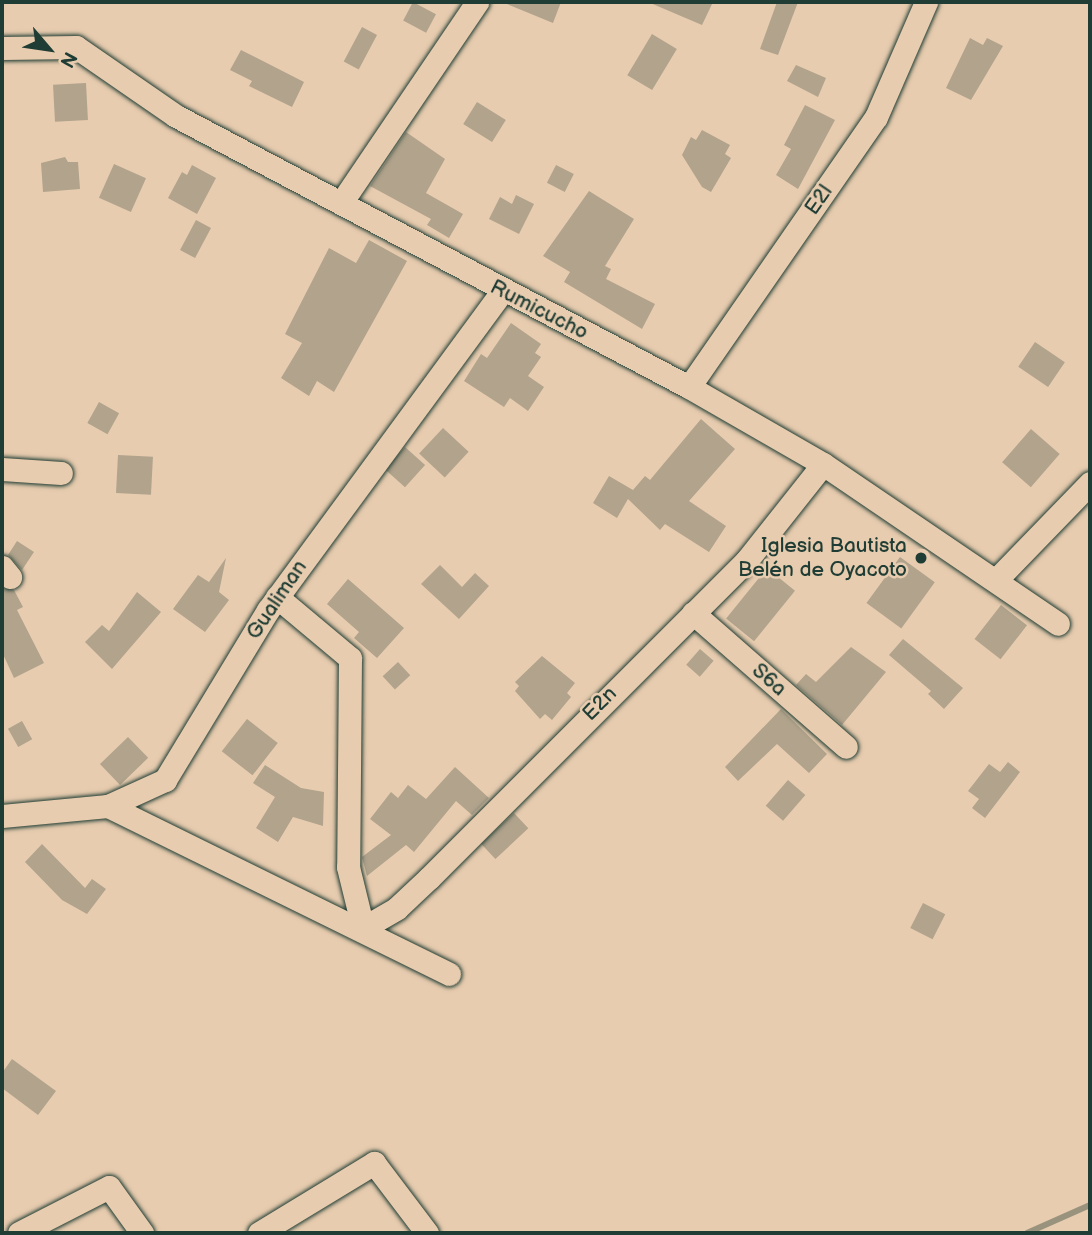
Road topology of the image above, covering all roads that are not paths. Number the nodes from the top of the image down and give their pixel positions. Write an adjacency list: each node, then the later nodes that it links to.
1 (477, 2): 4 (street)
2 (926, 2): 6 (street, E2l)
3 (2, 48): 4 (street, Rumicucho)
4 (341, 203): 5 (street, Rumicucho)
5 (502, 290): 6 (street, Rumicucho); 12 (street, Gualiman)
6 (689, 387): 7 (street, Rumicucho)
7 (823, 464): 11 (street, Rumicucho); 13 (street, E2n)
8 (2, 469): 9 (street)
9 (61, 473)
10 (1090, 483): 11 (street)
11 (996, 580): 14 (street, Rumicucho)
12 (277, 597): 16 (street, Gualiman); 18 (street)
13 (693, 613): 15 (street, S6a); 18 (street, E2n)
14 (1058, 624)
15 (846, 747)
16 (108, 806): 17 (street, Gualiman); 18 (street)
17 (2, 816)
18 (363, 928): 19 (street)
19 (449, 974)
20 (19, 1233): 21 (street)
21 (142, 1233)
22 (259, 1233): 23 (street)
23 (427, 1233)

